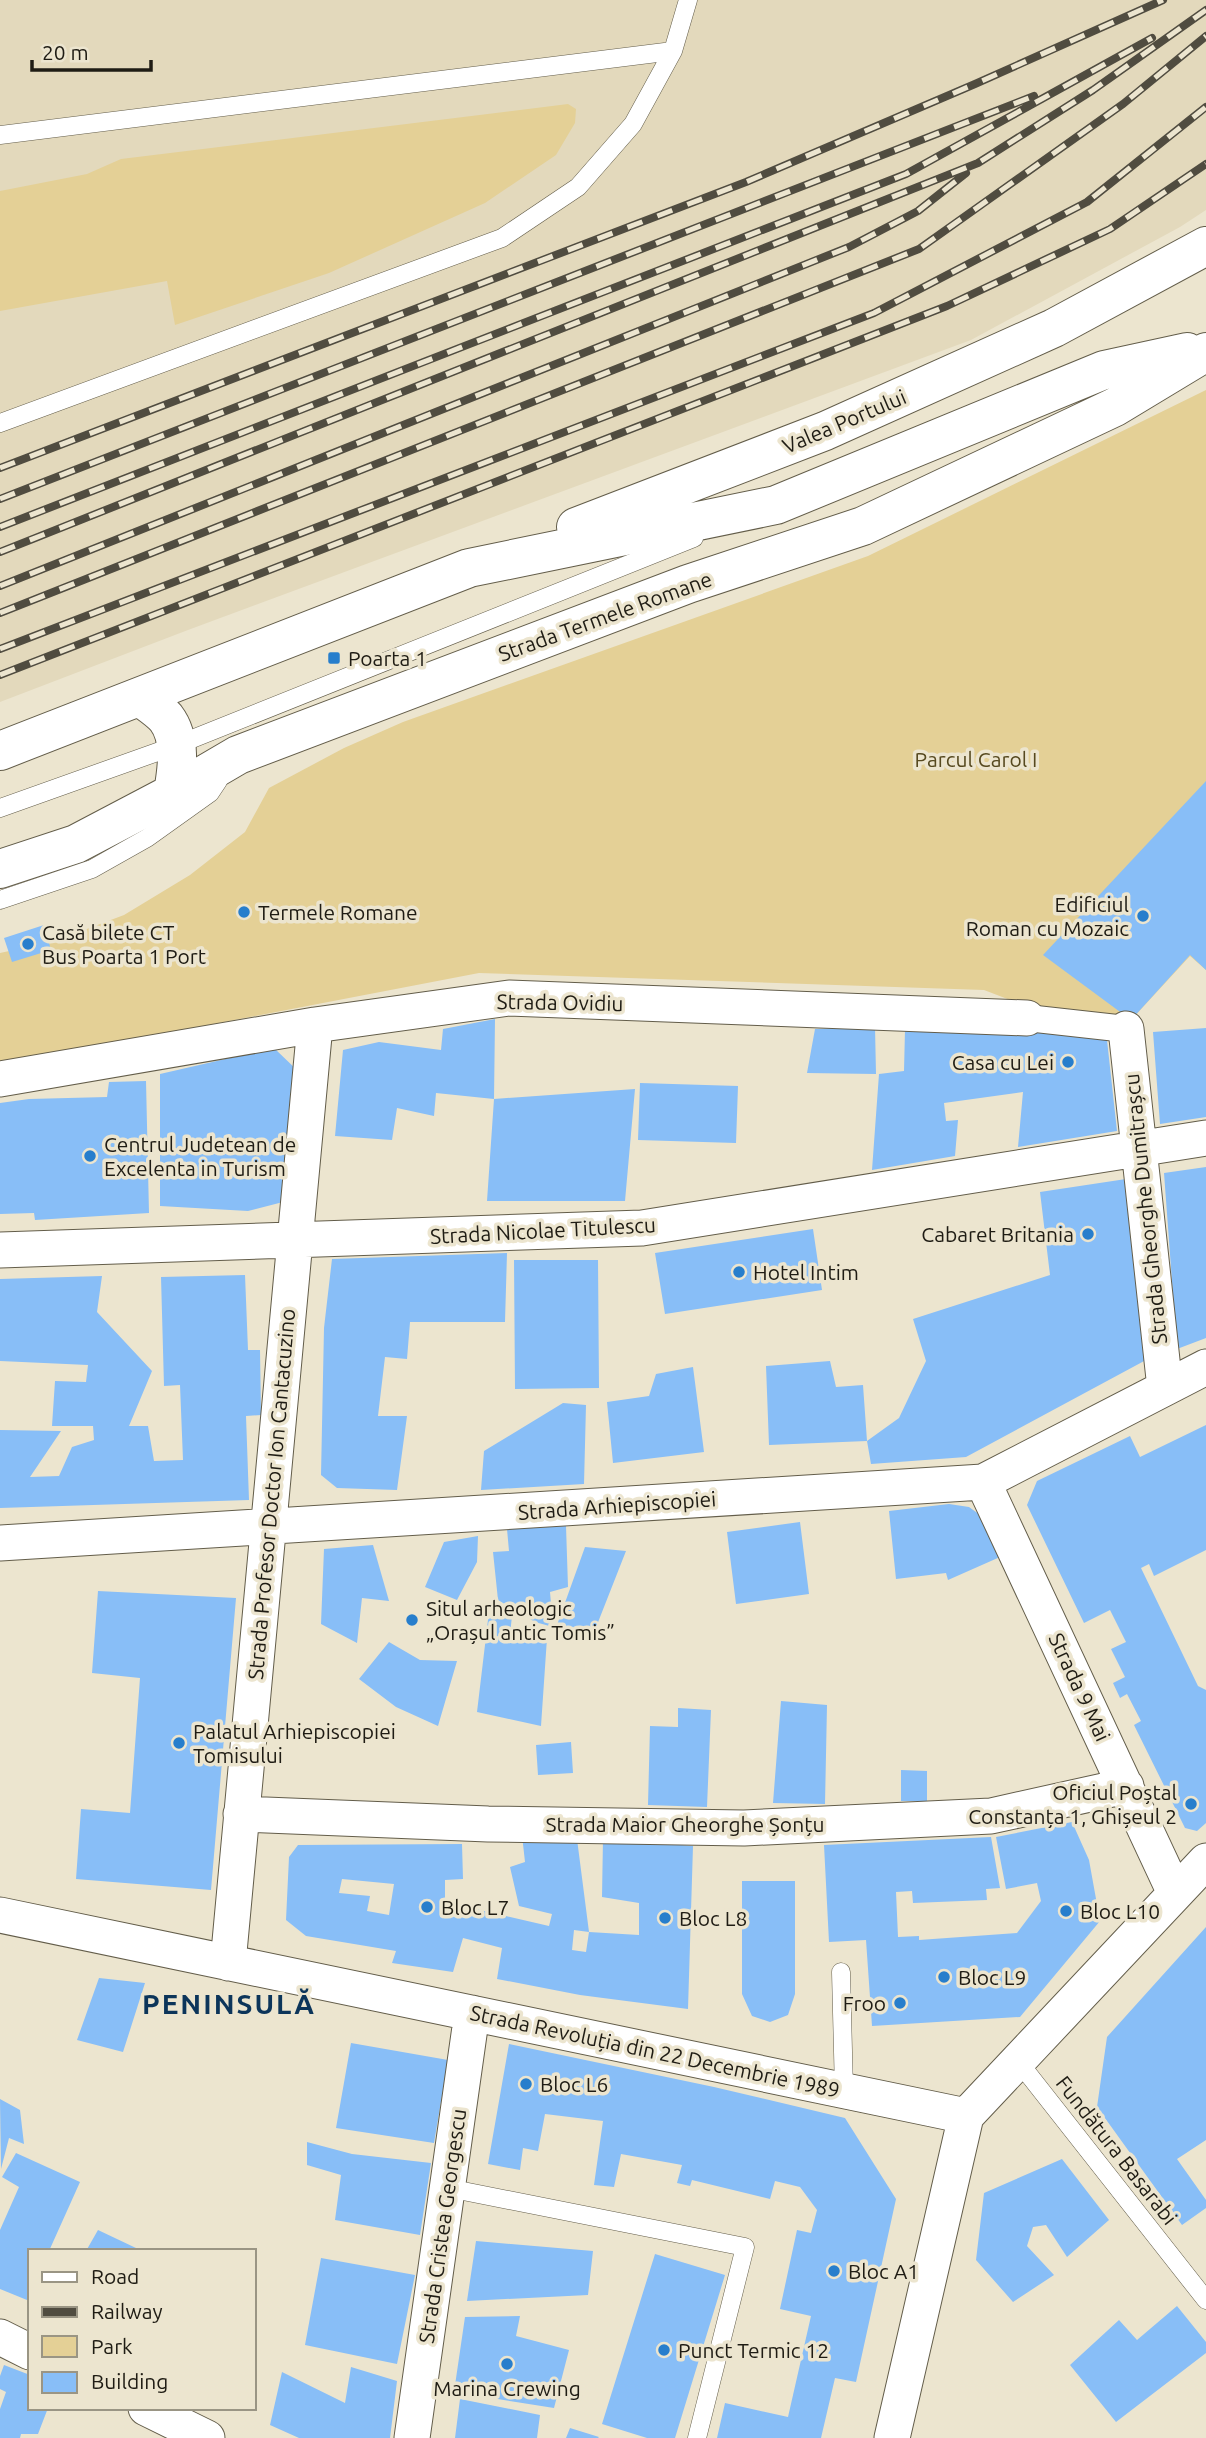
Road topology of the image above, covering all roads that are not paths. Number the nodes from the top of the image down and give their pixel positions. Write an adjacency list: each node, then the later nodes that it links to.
1 (688, 0): 2 (lane)
2 (673, 51): 3 (lane); 6 (lane)
3 (0, 135)
4 (1206, 246): 7 (street, Valea Portului)
5 (1206, 350): 8 (street, Strada Termele Romane); 10 (street, Strada Termele Romane)
6 (0, 423)
7 (825, 431): 8 (street); 9 (street, Valea Portului)
8 (776, 505): 9 (street, Strada Termele Romane); 10 (street); 12 (lane)
9 (469, 568): 11 (street, Strada Termele Romane)
10 (688, 584): 14 (street, Strada Termele Romane)
11 (140, 697): 12 (street); 13 (street, Strada Termele Romane)
12 (177, 746): 15 (street); 16 (lane)
13 (0, 751)
14 (238, 755): 15 (street, Strada Termele Romane); 18 (lane)
15 (173, 793): 17 (street, Strada Termele Romane)
16 (0, 808)
17 (0, 869)
18 (0, 900)
19 (1027, 1018): 20 (street, Strada Ovidiu); 21 (street, Strada Ovidiu)
20 (315, 1025): 22 (street, Strada Ovidiu); 25 (street, Strada Profesor Doctor Ion Cantacuzino)
21 (1126, 1029): 24 (street, Strada Gheorghe Dumitrașcu)
22 (0, 1079)
23 (1206, 1138): 24 (street, Strada Nicolae Titulescu)
24 (1138, 1149): 25 (street, Strada Nicolae Titulescu); 28 (street, Strada Gheorghe Dumitrașcu)
25 (294, 1240): 26 (street, Strada Nicolae Titulescu); 30 (street, Strada Profesor Doctor Ion Cantacuzino)
26 (0, 1250)
27 (1206, 1367): 28 (street, Strada Arhiepiscopiei)
28 (1166, 1388): 29 (street, Strada Arhiepiscopiei)
29 (983, 1482): 30 (street, Strada Arhiepiscopiei); 32 (street, Strada 9 Mai)
30 (268, 1527): 31 (street, Strada Arhiepiscopiei); 33 (street, Strada Profesor Doctor Ion Cantacuzino)
31 (0, 1544)
32 (1126, 1786): 33 (street, Strada Maior Gheorghe Șonțu); 35 (street, Strada 9 Mai)
33 (241, 1814): 37 (street, Strada Profesor Doctor Ion Cantacuzino)
34 (1206, 1861): 35 (street)
35 (1175, 1893): 40 (street)
36 (0, 1915): 37 (street, Strada Revoluția din 22 Decembrie 1989)
37 (228, 1963): 39 (street, Strada Revoluția din 22 Decembrie 1989)
38 (841, 1972): 41 (lane)
39 (472, 2014): 41 (street, Strada Revoluția din 22 Decembrie 1989); 43 (street, Strada Cristea Georgescu)
40 (1018, 2061): 42 (street); 44 (lane, Fundătura Basarabi)
41 (844, 2091): 42 (street, Strada Revoluția din 22 Decembrie 1989)
42 (966, 2116): 51 (street)
43 (448, 2188): 49 (street, Strada Cristea Georgescu); 50 (lane)
44 (1206, 2300)
45 (0, 2337): 46 (street)
46 (28, 2351)
47 (150, 2410): 48 (street)
48 (207, 2438)
49 (412, 2438)
50 (697, 2438)
51 (892, 2438)

